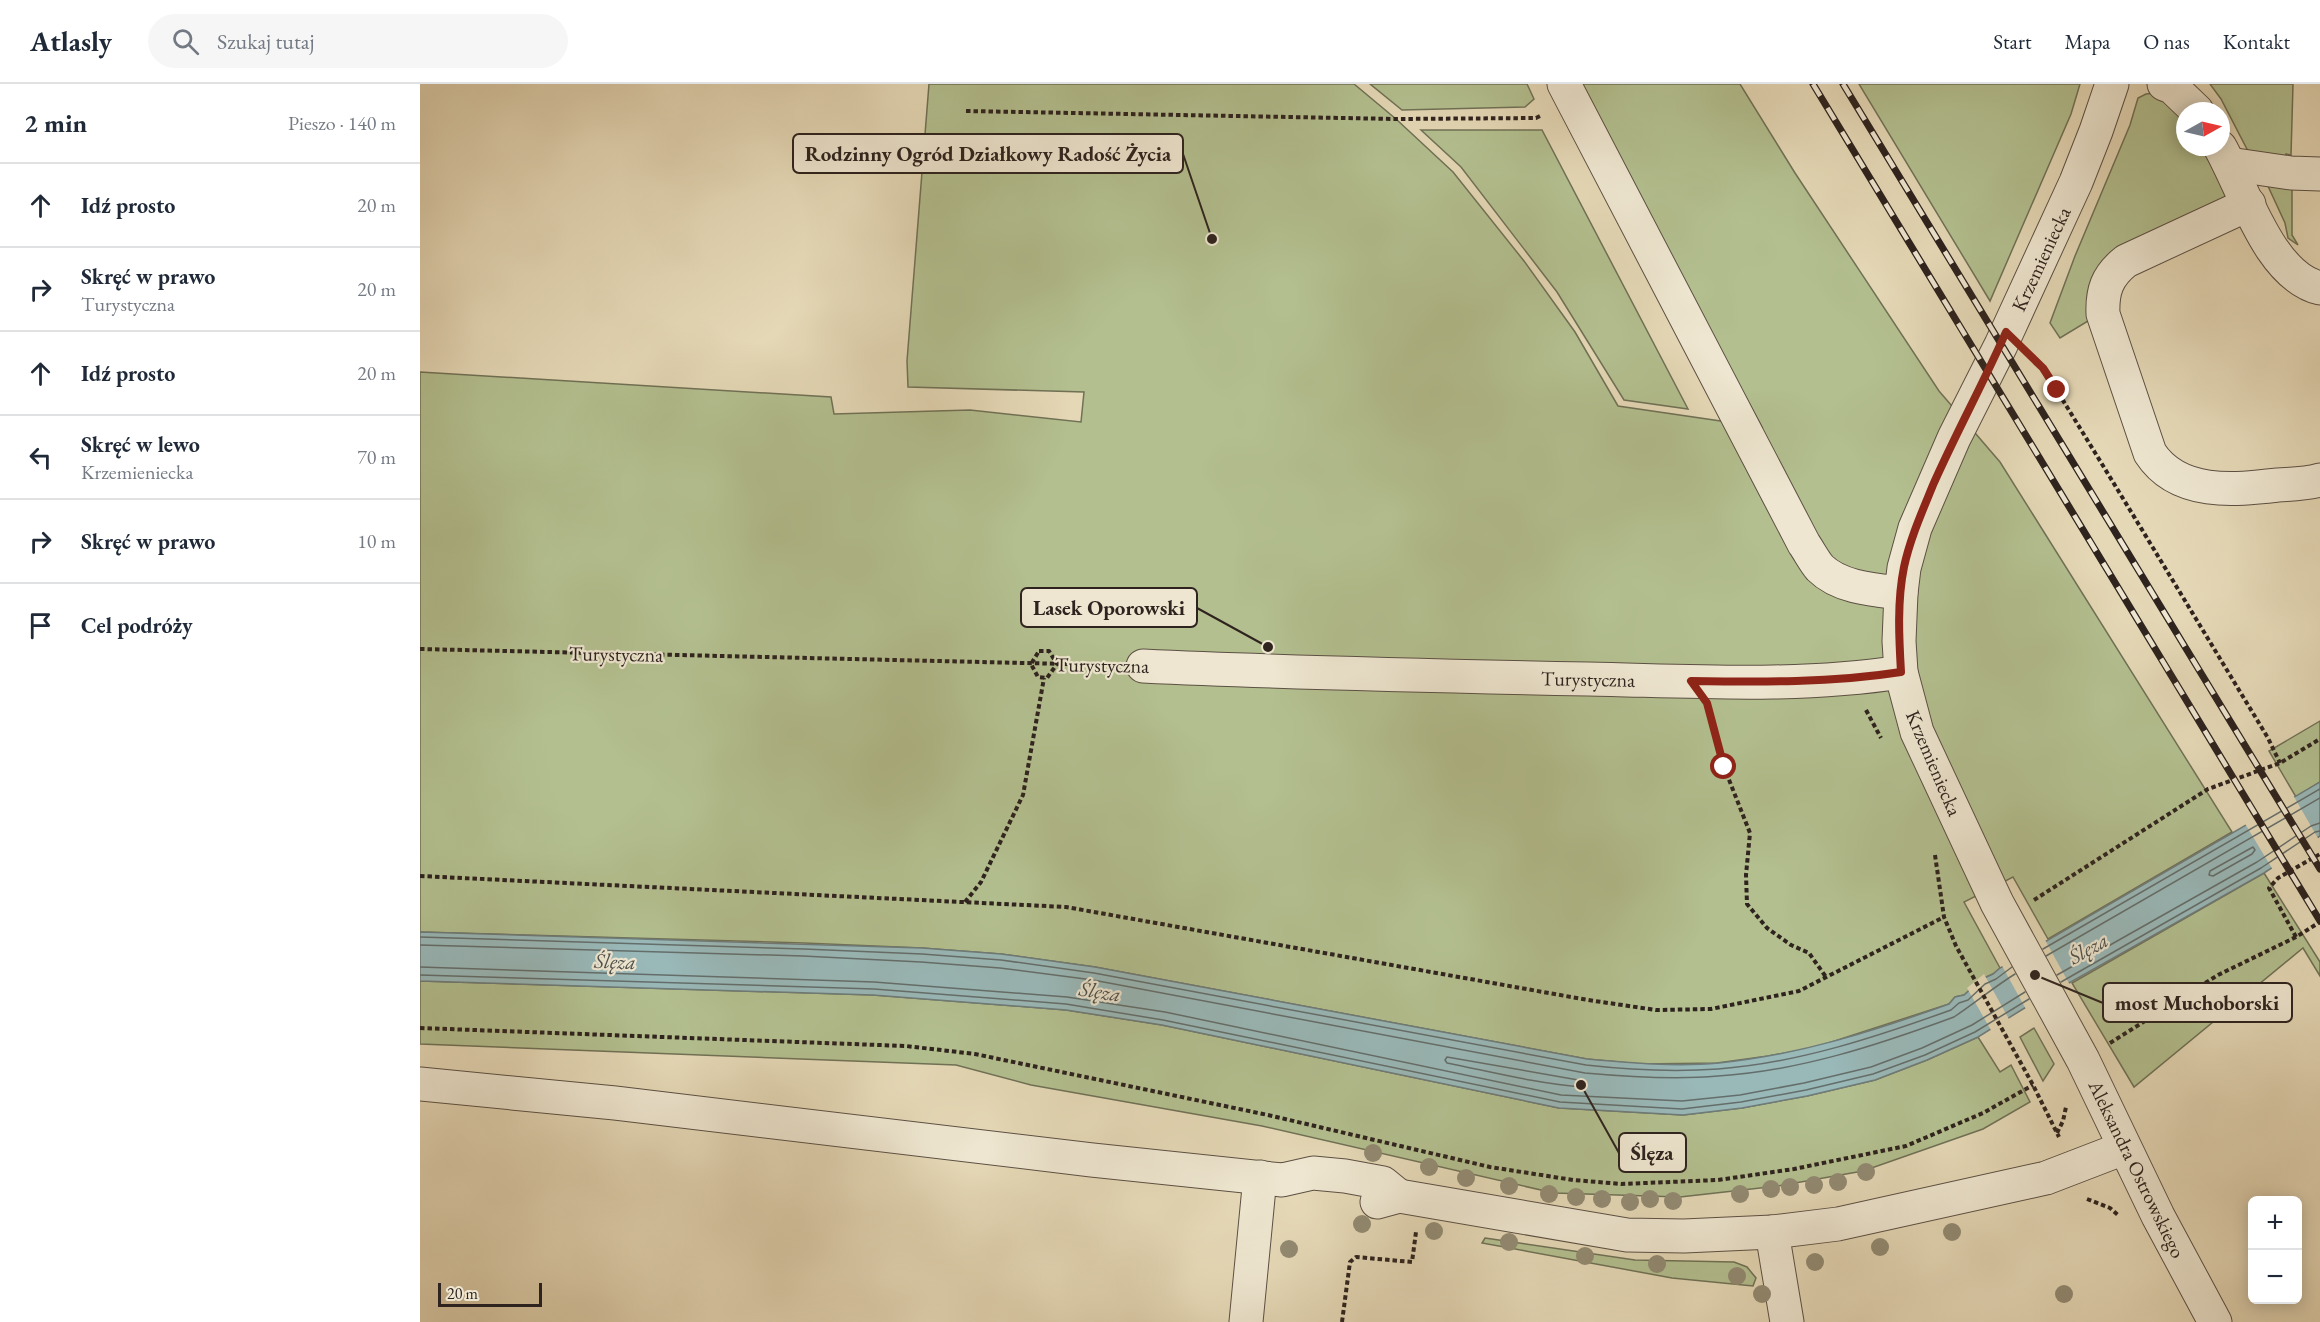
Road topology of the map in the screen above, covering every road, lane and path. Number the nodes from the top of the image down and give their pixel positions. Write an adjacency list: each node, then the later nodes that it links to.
1 (2112, 84): 10 (street, Krzemieniecka)
2 (2164, 84): 4 (street)
3 (1568, 92): 5 (path); 12 (street)
4 (2188, 102)
5 (966, 111)
6 (2224, 156): 7 (street); 8 (street)
7 (2320, 174)
8 (2249, 204): 9 (street); 11 (street)
9 (2320, 288)
10 (2006, 332): 12 (street, Krzemieniecka); 23 (path)
11 (2320, 480)
12 (1901, 593): 17 (street, Krzemieniecka)
13 (420, 649): 14 (path, Turystyczna)
14 (1031, 664): 15 (path, Turystyczna); 15 (path); 18 (path)
15 (1057, 664): 16 (path, Turystyczna); 18 (path)
16 (1143, 666): 20 (street, Turystyczna)
17 (1901, 672): 19 (street, Turystyczna); 33 (street, Krzemieniecka)
18 (1044, 678): 28 (path)
19 (1852, 679): 20 (street, Turystyczna); 22 (path)
20 (1691, 681): 32 (path)
21 (2320, 739): 23 (path)
22 (1883, 742)
23 (2280, 763): 27 (path)
24 (1934, 849): 29 (path)
25 (2320, 854): 31 (path)
26 (420, 876): 28 (path)
27 (2033, 901)
28 (965, 902): 32 (path)
29 (1944, 917): 32 (path); 37 (path)
30 (2320, 922): 31 (path)
31 (2296, 937): 35 (path)
32 (1826, 977)
33 (2058, 1016): 35 (street, Aleksandra Ostrowskiego)
34 (420, 1028): 37 (path)
35 (2083, 1060): 39 (street, Aleksandra Ostrowskiego)
36 (420, 1084): 40 (street)
37 (2033, 1085): 38 (path)
38 (2060, 1139)
39 (2124, 1148): 41 (street); 44 (street, Aleksandra Ostrowskiego)
40 (1271, 1178): 41 (street); 43 (street)
41 (1772, 1232): 42 (street)
42 (1786, 1319)
43 (1246, 1322)
44 (2215, 1322)

